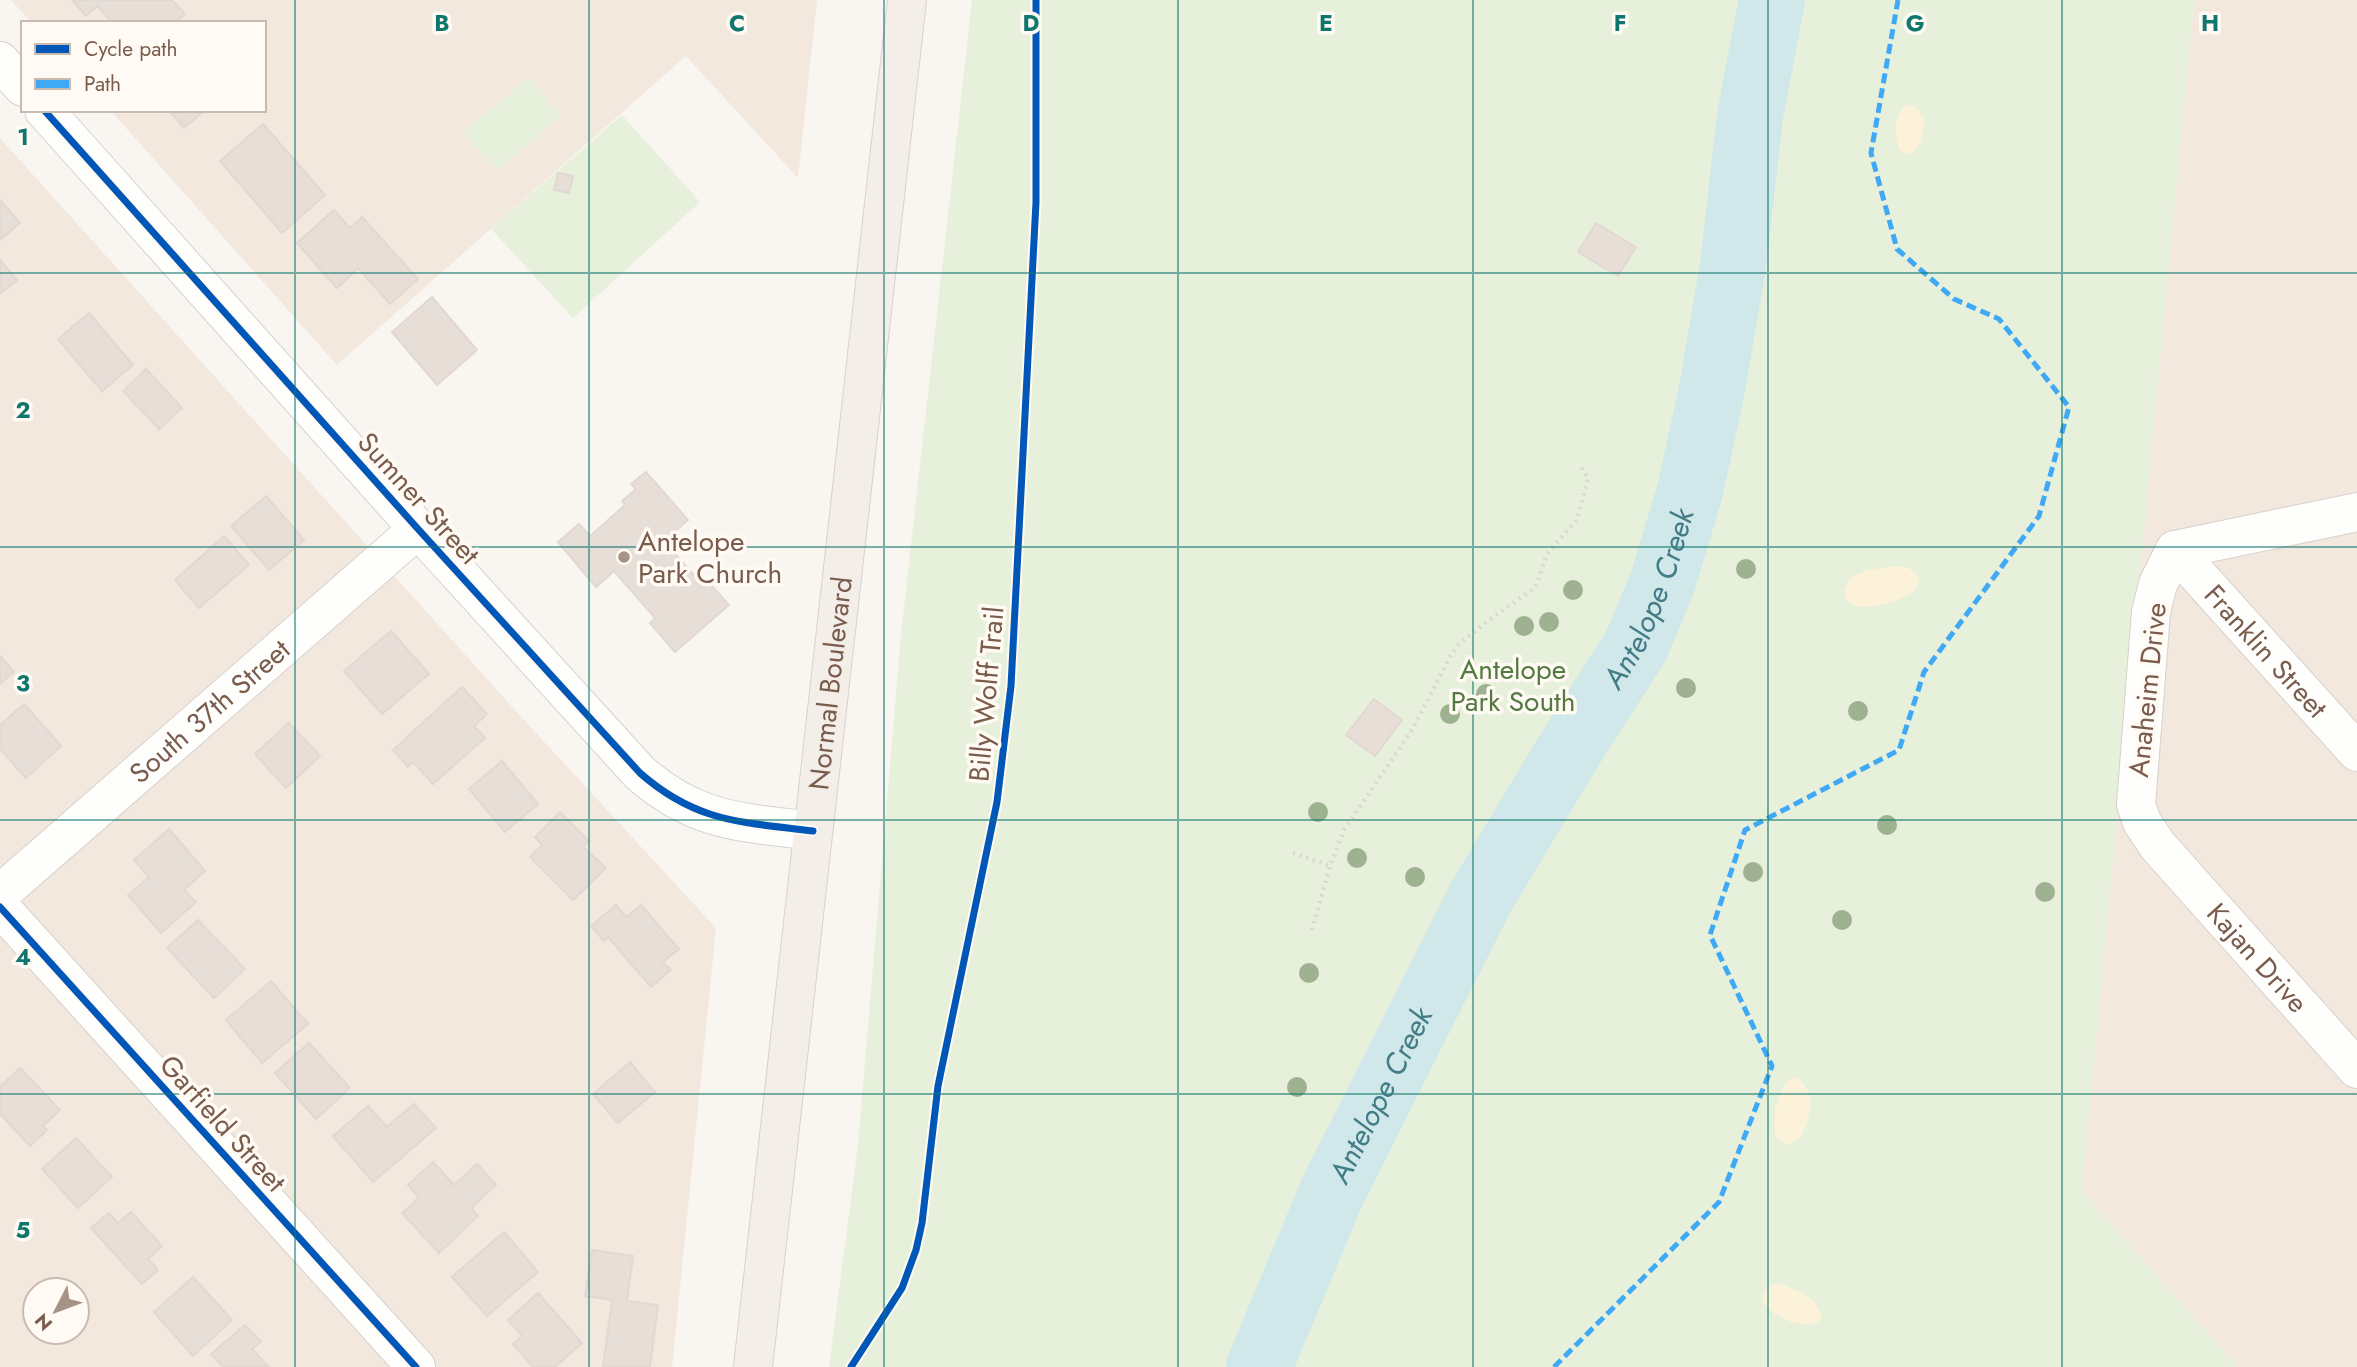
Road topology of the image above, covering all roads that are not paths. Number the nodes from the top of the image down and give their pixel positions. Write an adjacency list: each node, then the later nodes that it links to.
1 (906, 0): 9 (main road, Normal Boulevard)
2 (0, 61): 3 (street)
3 (21, 85)
4 (46, 112): 6 (street, Sumner Street)
5 (2357, 512): 7 (street)
6 (418, 529): 9 (street, Sumner Street); 11 (street, South 37th Street)
7 (2175, 550): 8 (street, Franklin Street); 10 (street, Anaheim Drive)
8 (2357, 752)
9 (813, 831): 15 (main road, Normal Boulevard)
10 (2158, 846): 13 (street, Kajan Drive)
11 (0, 894)
12 (0, 907): 14 (street, Garfield Street)
13 (2357, 1069)
14 (416, 1367)
15 (753, 1367)

